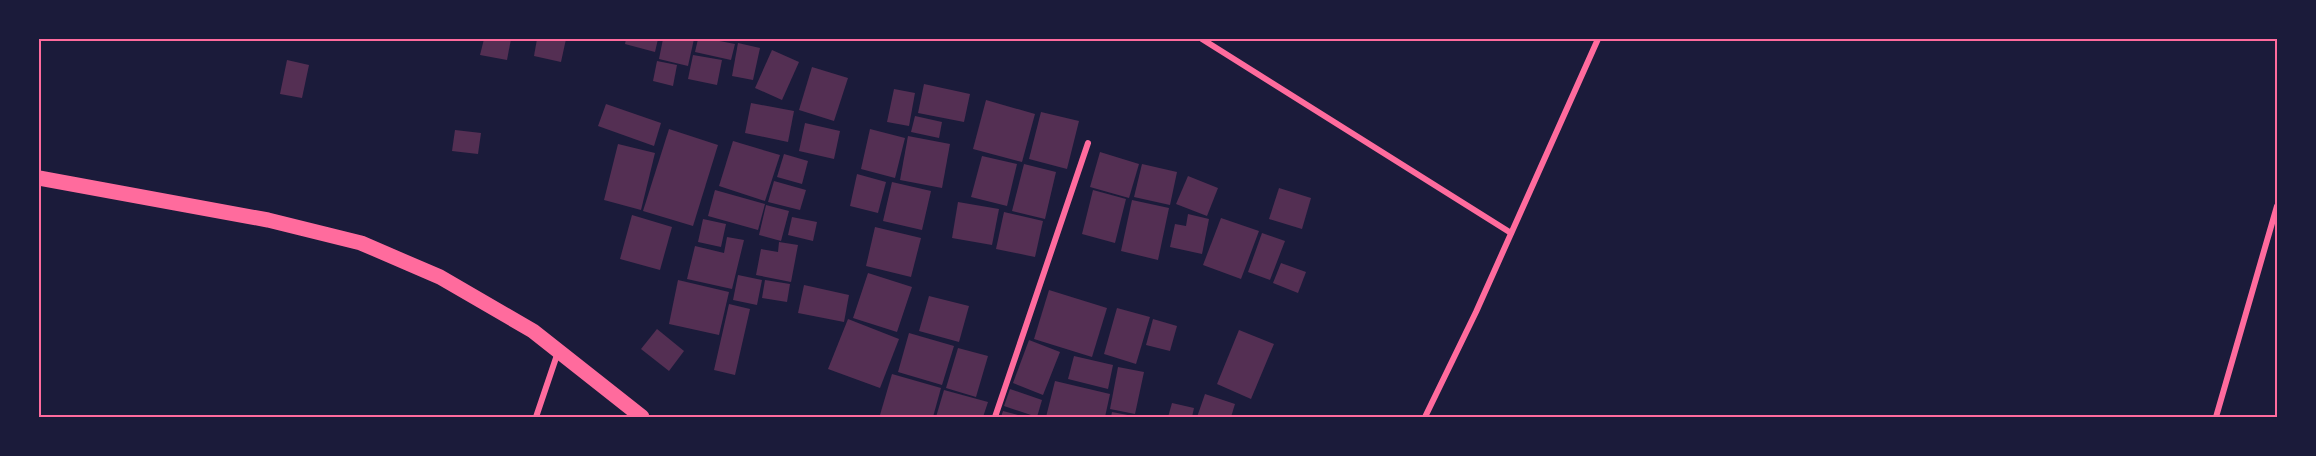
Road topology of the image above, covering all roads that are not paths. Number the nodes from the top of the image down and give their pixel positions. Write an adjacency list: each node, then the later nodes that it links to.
1 (1202, 39): 6 (street)
2 (1598, 39): 6 (street)
3 (1088, 143): 10 (street)
4 (39, 178): 7 (main road)
5 (2277, 206): 12 (street)
6 (1511, 233): 11 (street)
7 (558, 350): 8 (street); 9 (main road)
8 (536, 417)
9 (642, 417)
10 (994, 417)
11 (1425, 417)
12 (2216, 417)

